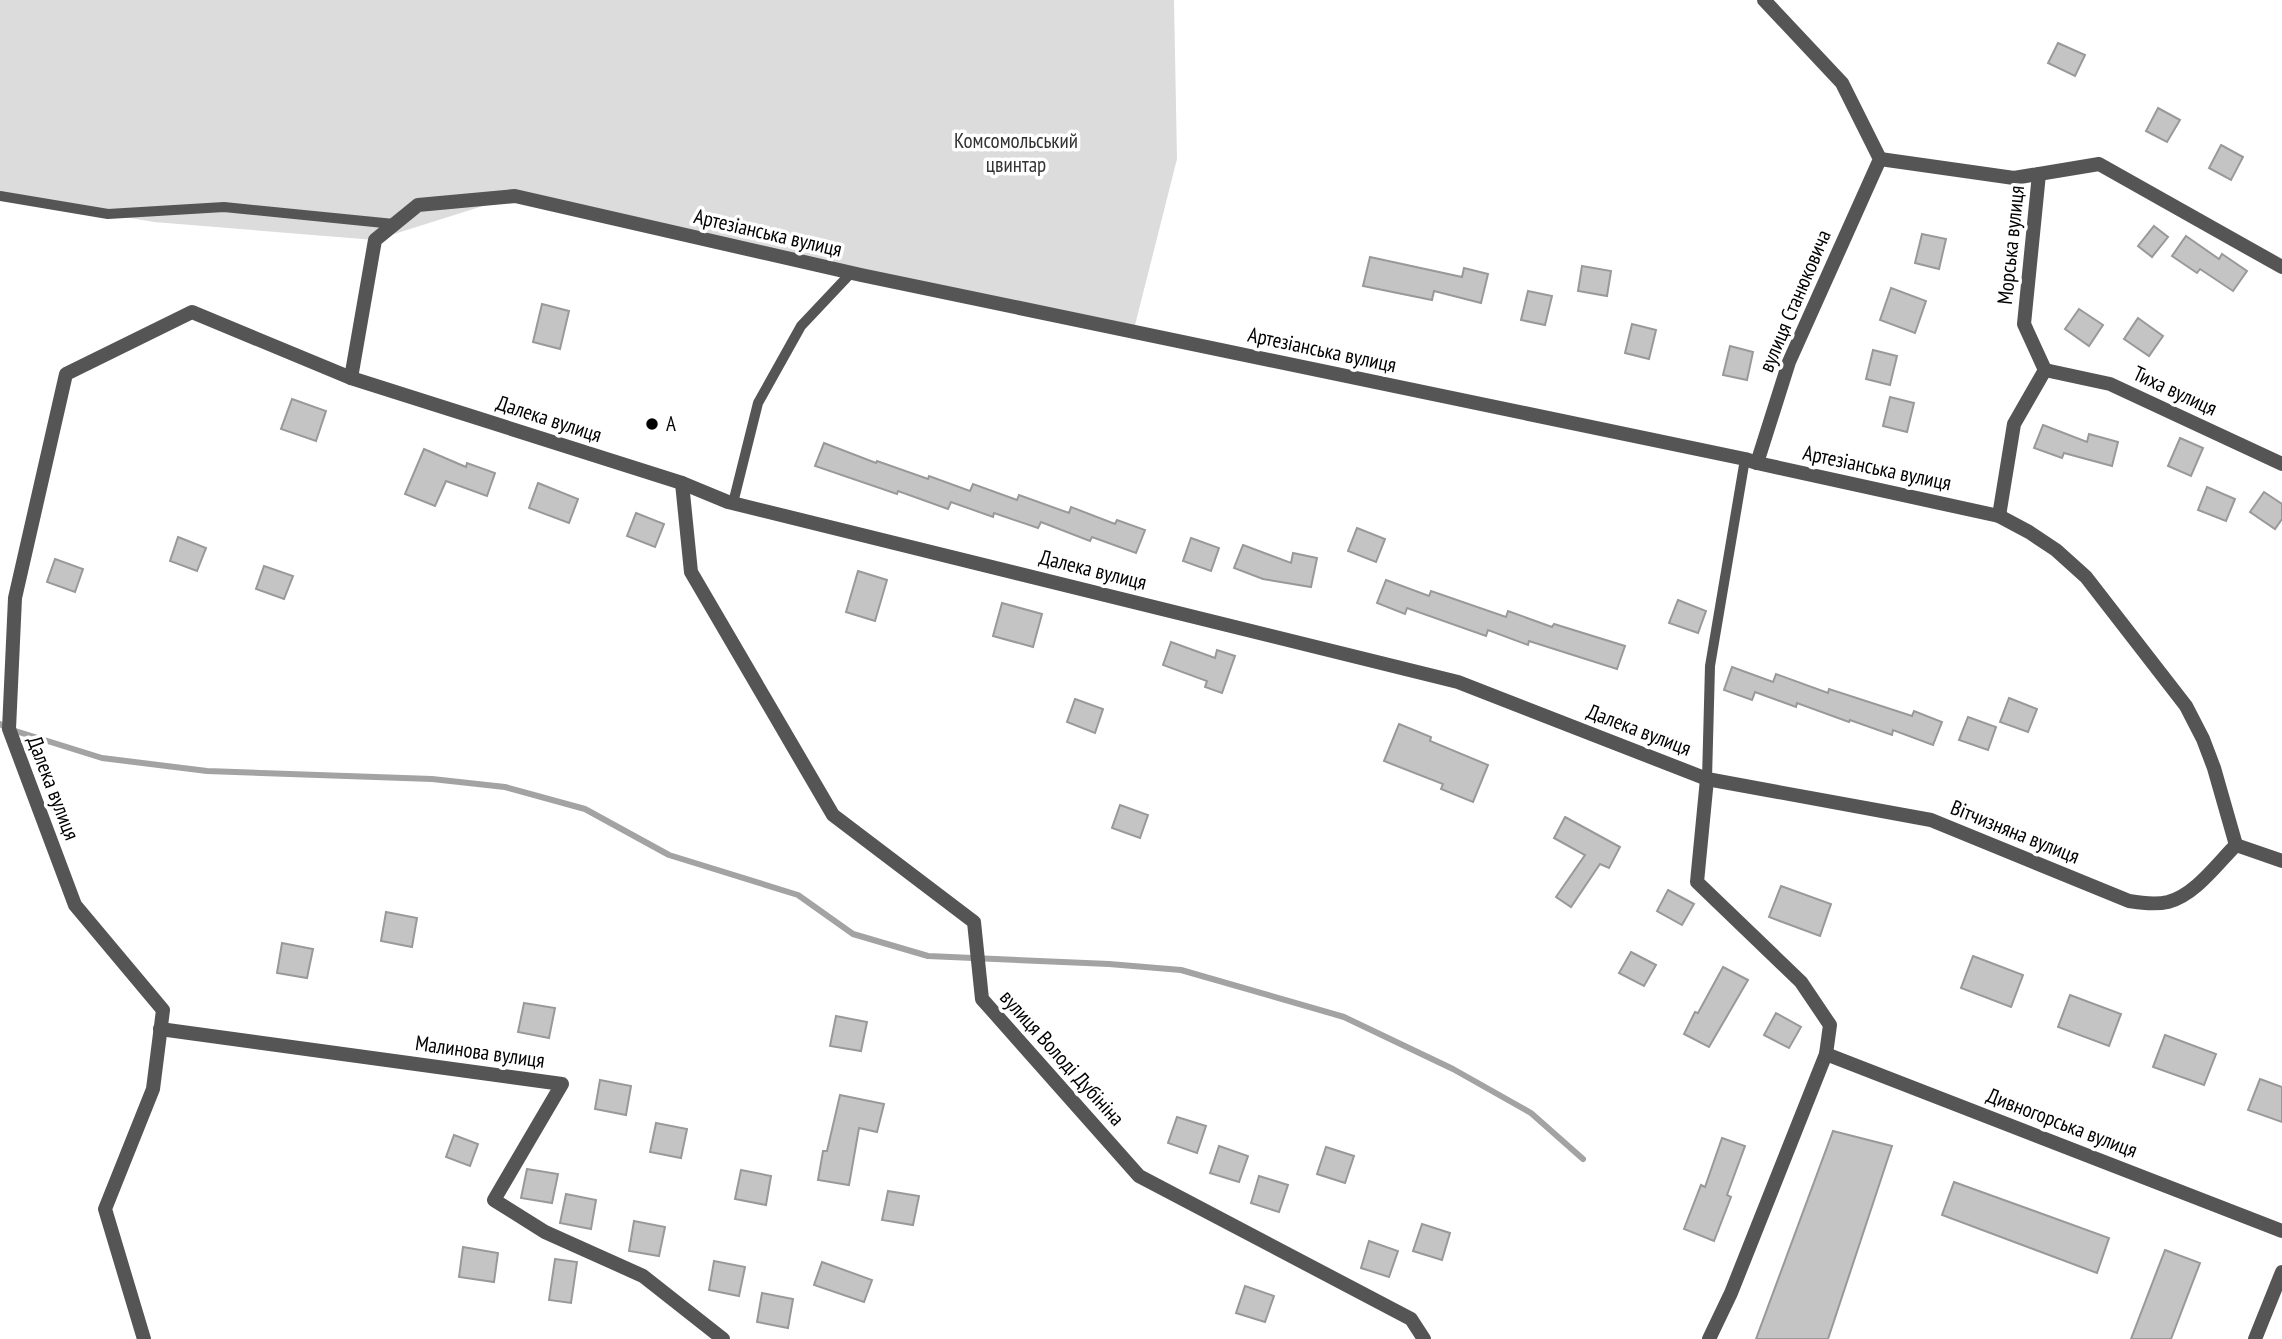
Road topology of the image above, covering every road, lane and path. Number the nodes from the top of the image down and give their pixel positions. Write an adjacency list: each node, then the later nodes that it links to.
1 (1764, 0): 2 (street)
2 (1880, 159): 3 (street); 10 (street, вулиця Станюковича)
3 (2039, 174): 6 (street); 8 (street, Морська вулиця)
4 (0, 196): 5 (lane)
5 (394, 224): 7 (street, Артезіанська вулиця); 9 (street, Артезіанська вулиця)
6 (2282, 267)
7 (851, 273): 10 (street, Артезіанська вулиця); 13 (lane)
8 (2045, 370): 11 (street, Тиха вулиця); 14 (street)
9 (351, 377): 12 (street, Далека вулиця); 18 (street, Далека вулиця)
10 (1751, 461): 14 (street, Артезіанська вулиця); 15 (lane)
11 (2282, 464)
12 (681, 484): 13 (street, Далека вулиця); 24 (street, вулиця Володі Дубініна)
13 (733, 503): 15 (street, Далека вулиця)
14 (1999, 516): 16 (street, Артезіанська вулиця)
15 (1707, 779): 16 (street, Вітчизняна вулиця); 19 (street, Далека вулиця)
16 (2235, 845): 17 (street)
17 (2282, 861)
18 (160, 1030): 22 (street, Далека вулиця); 23 (street, Малинова вулиця)
19 (1826, 1054): 20 (street, Дивногорська вулиця); 25 (street)
20 (2282, 1231)
21 (2282, 1272): 26 (street)
22 (144, 1339)
23 (723, 1339)
24 (1424, 1339)
25 (1709, 1339)
26 (2255, 1339)

